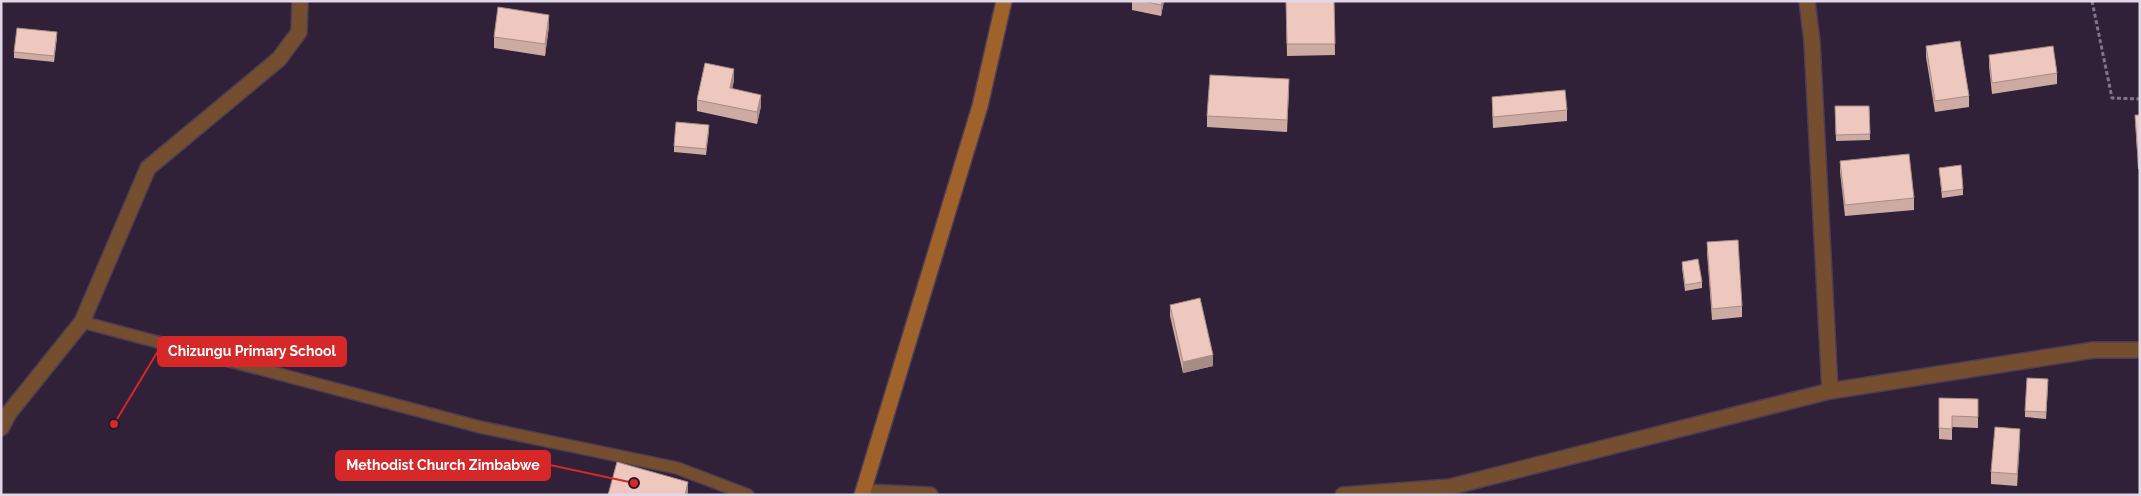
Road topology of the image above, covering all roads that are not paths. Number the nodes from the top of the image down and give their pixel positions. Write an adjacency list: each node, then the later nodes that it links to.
1 (300, 1): 4 (street)
2 (1004, 1): 9 (street)
3 (1807, 1): 6 (street)
4 (82, 322): 7 (street); 10 (lane)
5 (2140, 350): 6 (street)
6 (1830, 391): 8 (street)
7 (1, 428)
8 (1450, 491): 12 (street)
9 (862, 493): 11 (street)
10 (748, 495)
11 (930, 495)
12 (1343, 495)

